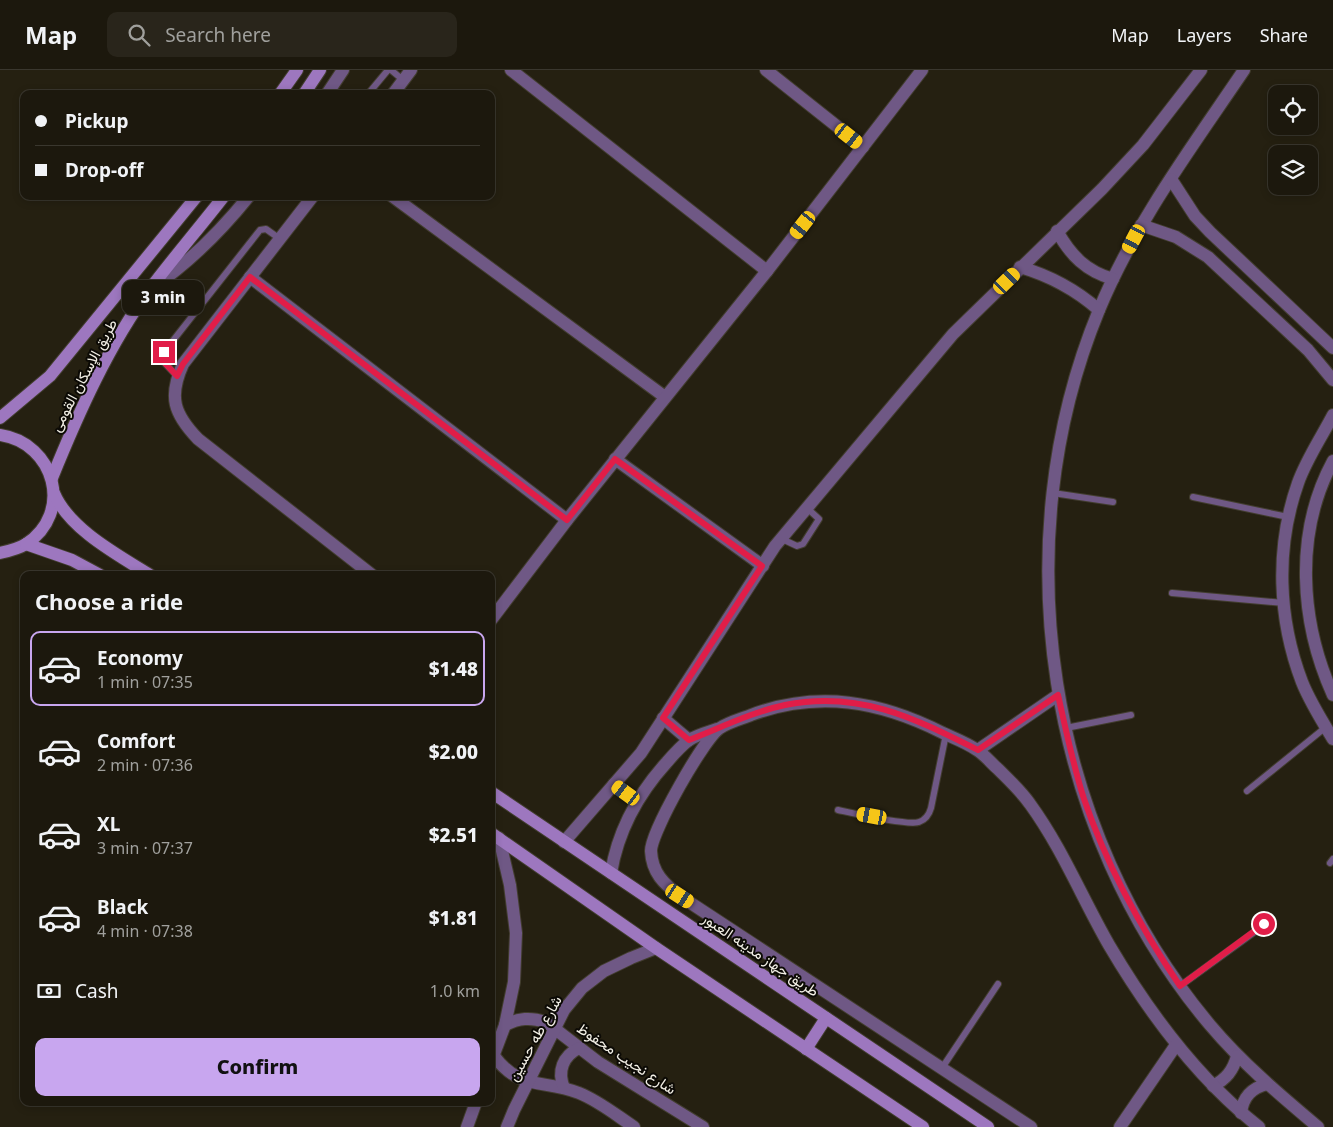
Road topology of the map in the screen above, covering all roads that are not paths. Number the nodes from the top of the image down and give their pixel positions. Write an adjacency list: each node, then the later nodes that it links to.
1 (297, 70): 11 (main road)
2 (320, 70): 12 (main road)
3 (343, 70): 13 (street)
4 (389, 70): 10 (lane); 14 (lane)
5 (511, 70): 27 (street)
6 (766, 70): 16 (street)
7 (922, 70): 16 (street)
8 (1201, 70): 24 (street)
9 (1244, 70): 17 (street)
10 (407, 75): 15 (street)
11 (283, 90)
12 (307, 90)
13 (330, 90)
14 (372, 90)
15 (396, 90)
16 (863, 147): 27 (street)
17 (1172, 179): 23 (street); 32 (street)
18 (194, 200): 37 (main road, طريق الإسكان القومى)
19 (221, 200): 30 (main road, طريق الإسكان القومى)
20 (245, 200): 30 (street)
21 (310, 200): 25 (street)
22 (397, 200): 35 (street)
23 (1141, 225): 29 (street); 34 (street)
24 (1057, 231): 26 (street); 29 (street)
25 (280, 240): 28 (street); 33 (lane)
26 (1020, 267): 31 (street); 46 (street)
27 (767, 271): 35 (street)
28 (250, 277): 33 (street); 48 (street)
29 (1113, 279): 31 (street)
30 (150, 290): 41 (main road, طريق الإسكان القومى)
31 (1099, 310): 43 (street)
32 (1333, 348)
33 (177, 376): 57 (street)
34 (1333, 380)
35 (665, 397): 39 (street)
36 (1333, 416): 47 (street)
37 (0, 418)
38 (0, 435): 41 (main road)
39 (615, 459): 48 (street); 54 (street)
40 (1333, 461): 62 (street)
41 (52, 478): 42 (main road)
42 (54, 493): 50 (main road); 56 (main road)
43 (1053, 493): 45 (lane); 61 (street)
44 (1193, 497): 47 (lane)
45 (1113, 502)
46 (807, 508): 49 (street); 49 (lane)
47 (1288, 517): 59 (street)
48 (567, 520): 60 (street)
49 (782, 538): 54 (street)
50 (26, 544): 51 (main road); 55 (main road)
51 (13, 550): 52 (main road); 53 (main road)
52 (0, 553)
53 (0, 557)
54 (762, 566): 64 (street)
55 (93, 571)
56 (144, 571)
57 (367, 571)
58 (1172, 593): 59 (lane)
59 (1284, 603): 65 (street)
60 (495, 615)
61 (1058, 695): 67 (street); 71 (street)
62 (1333, 695)
63 (1131, 715): 67 (lane)
64 (663, 718): 70 (street); 72 (street)
65 (1326, 727): 69 (street); 73 (lane)
66 (719, 728): 68 (street); 70 (street); 93 (street)
67 (1066, 728): 83 (street)
68 (946, 734): 71 (street); 76 (lane)
69 (1333, 739)
70 (689, 740): 75 (street)
71 (978, 750): 87 (street)
72 (614, 784): 75 (street); 78 (street)
73 (1247, 791)
74 (495, 795): 78 (main road, طريق جهاز مدينه العبور)
75 (637, 801): 79 (street)
76 (838, 810)
77 (495, 836): 81 (main road); 85 (street, شارع طه حسين)
78 (564, 842): 79 (main road, طريق جهاز مدينه العبور)
79 (611, 873): 84 (main road, طريق جهاز مدينه العبور)
80 (1264, 924): 83 (lane)
81 (656, 948): 86 (street, شارع طه حسين); 89 (main road)
82 (998, 984): 93 (lane)
83 (1180, 986): 91 (street)
84 (826, 1018): 89 (main road); 105 (main road, طريق جهاز مدينه العبور)
85 (505, 1025): 86 (street, شارع نجيب محفوظ); 90 (street, شارع طه حسين)
86 (555, 1028): 88 (street, شارع نجيب محفوظ); 94 (street, شارع طه حسين)
87 (1176, 1045): 96 (street); 107 (street)
88 (579, 1048): 97 (street); 103 (street, شارع نجيب محفوظ)
89 (806, 1049): 104 (main road)
90 (495, 1051)
91 (1237, 1056): 95 (street); 96 (street)
92 (495, 1061): 94 (street)
93 (942, 1068): 106 (street)
94 (528, 1082): 97 (street); 101 (street, شارع طه حسين)
95 (1267, 1084): 99 (street); 109 (street)
96 (1213, 1086): 99 (street)
97 (564, 1088): 102 (street)
98 (475, 1106): 100 (street)
99 (1241, 1112): 108 (street)
100 (467, 1127)
101 (507, 1127)
102 (634, 1127)
103 (703, 1127)
104 (923, 1127)
105 (988, 1127)
106 (1031, 1127)
107 (1120, 1127)
108 (1259, 1127)
109 (1318, 1127)

